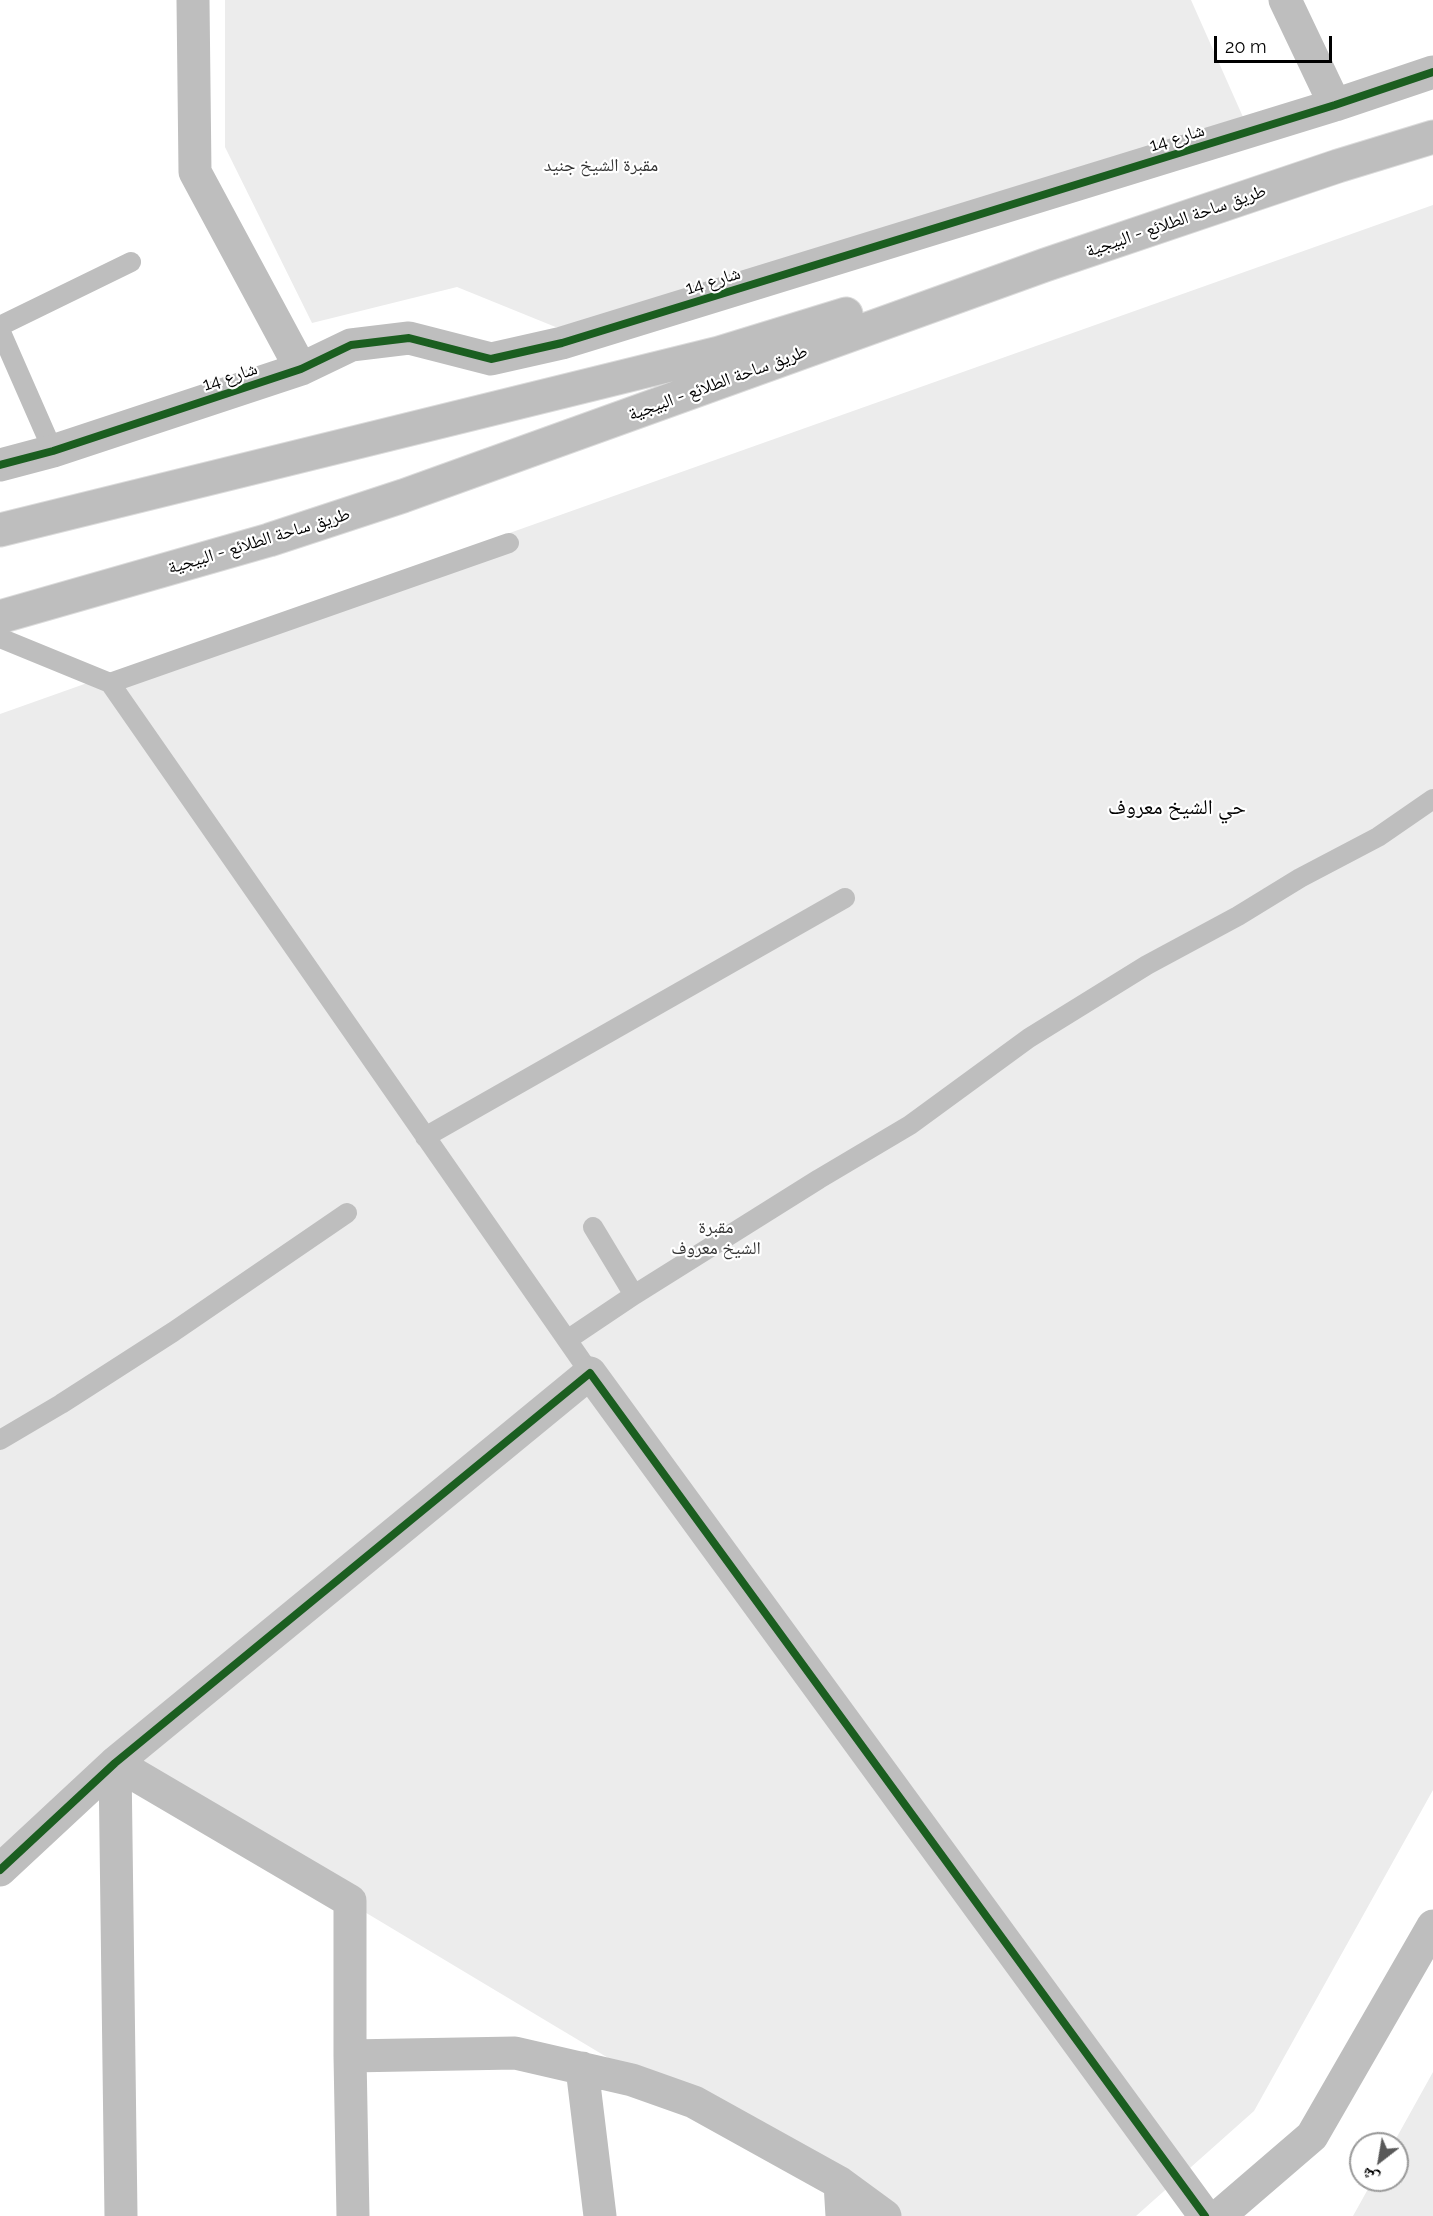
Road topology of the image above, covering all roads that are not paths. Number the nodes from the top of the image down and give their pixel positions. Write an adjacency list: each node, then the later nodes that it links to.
1 (193, 0): 8 (street)
2 (1285, 0): 4 (street)
3 (1433, 72): 4 (street, شارع 14)
4 (1335, 105): 8 (street, شارع 14)
5 (1433, 136): 11 (street, طريق ساحة الطلائع - البيجية); 13 (street, طريق ساحة الطلائع - البيجية)
6 (131, 262): 7 (lane)
7 (0, 328): 9 (lane)
8 (302, 369): 9 (street, شارع 14)
9 (53, 451): 10 (street, شارع 14)
10 (0, 465)
11 (0, 530)
12 (509, 543): 15 (lane)
13 (0, 617)
14 (0, 638): 15 (lane)
15 (110, 683): 18 (lane)
16 (1433, 799): 21 (lane)
17 (845, 898): 18 (lane)
18 (425, 1137): 22 (lane)
19 (347, 1213): 24 (lane)
20 (593, 1227): 21 (lane)
21 (634, 1295): 22 (lane)
22 (567, 1340): 23 (lane)
23 (590, 1373): 25 (street); 36 (street)
24 (0, 1440)
25 (115, 1763): 26 (street); 28 (street); 31 (street)
26 (0, 1870)
27 (1433, 1926): 37 (street)
28 (350, 2056): 29 (street); 32 (street)
29 (582, 2067): 30 (street); 33 (street)
30 (840, 2183): 34 (street); 35 (street)
31 (121, 2216)
32 (353, 2216)
33 (600, 2216)
34 (842, 2216)
35 (885, 2216)
36 (1204, 2216)
37 (1220, 2216)

